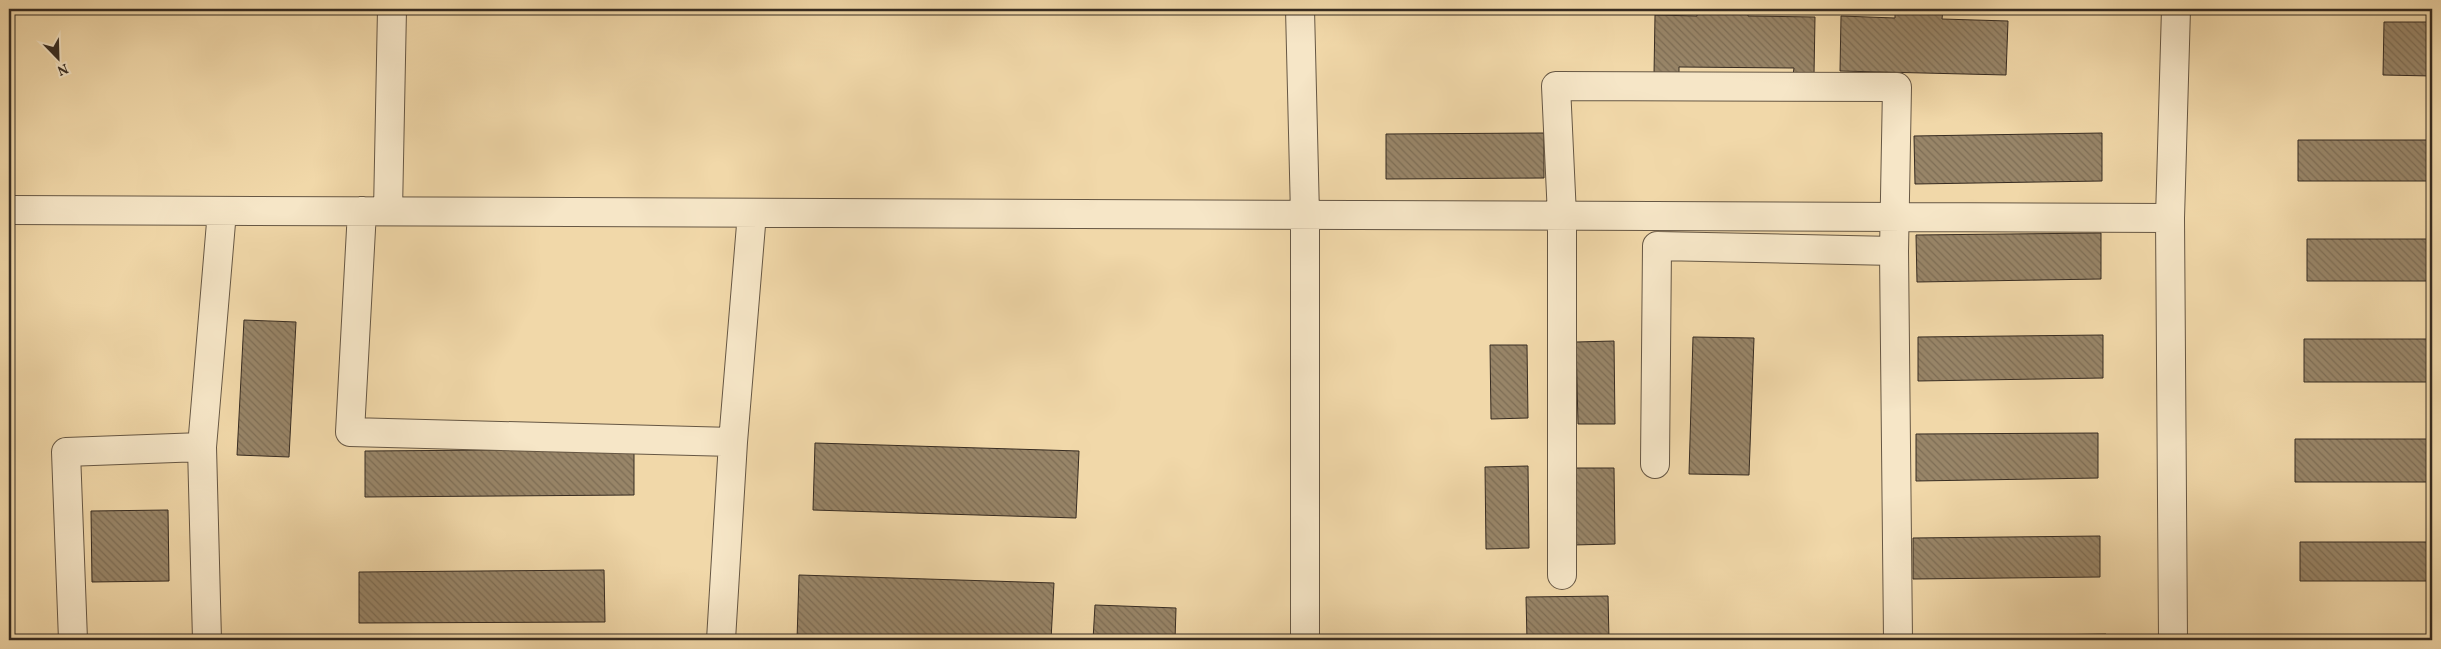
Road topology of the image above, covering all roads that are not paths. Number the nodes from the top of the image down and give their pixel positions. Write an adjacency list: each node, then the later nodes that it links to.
1 (392, 9): 6 (street)
2 (1300, 9): 8 (street)
3 (2176, 9): 11 (street)
4 (9, 210): 5 (street)
5 (222, 211): 6 (street); 14 (street)
6 (375, 211): 7 (street); 13 (street)
7 (752, 213): 8 (street); 13 (street)
8 (1305, 215): 9 (street); 20 (street)
9 (1562, 216): 10 (street); 10 (street); 16 (street)
10 (1895, 217): 11 (street); 12 (street)
11 (2170, 218): 22 (street)
12 (1894, 251): 15 (street); 21 (street)
13 (733, 442): 19 (street)
14 (202, 447): 17 (street); 18 (street)
15 (1655, 464)
16 (1562, 575)
17 (73, 640)
18 (207, 640)
19 (720, 640)
20 (1304, 640)
21 (1898, 640)
22 (2173, 640)

